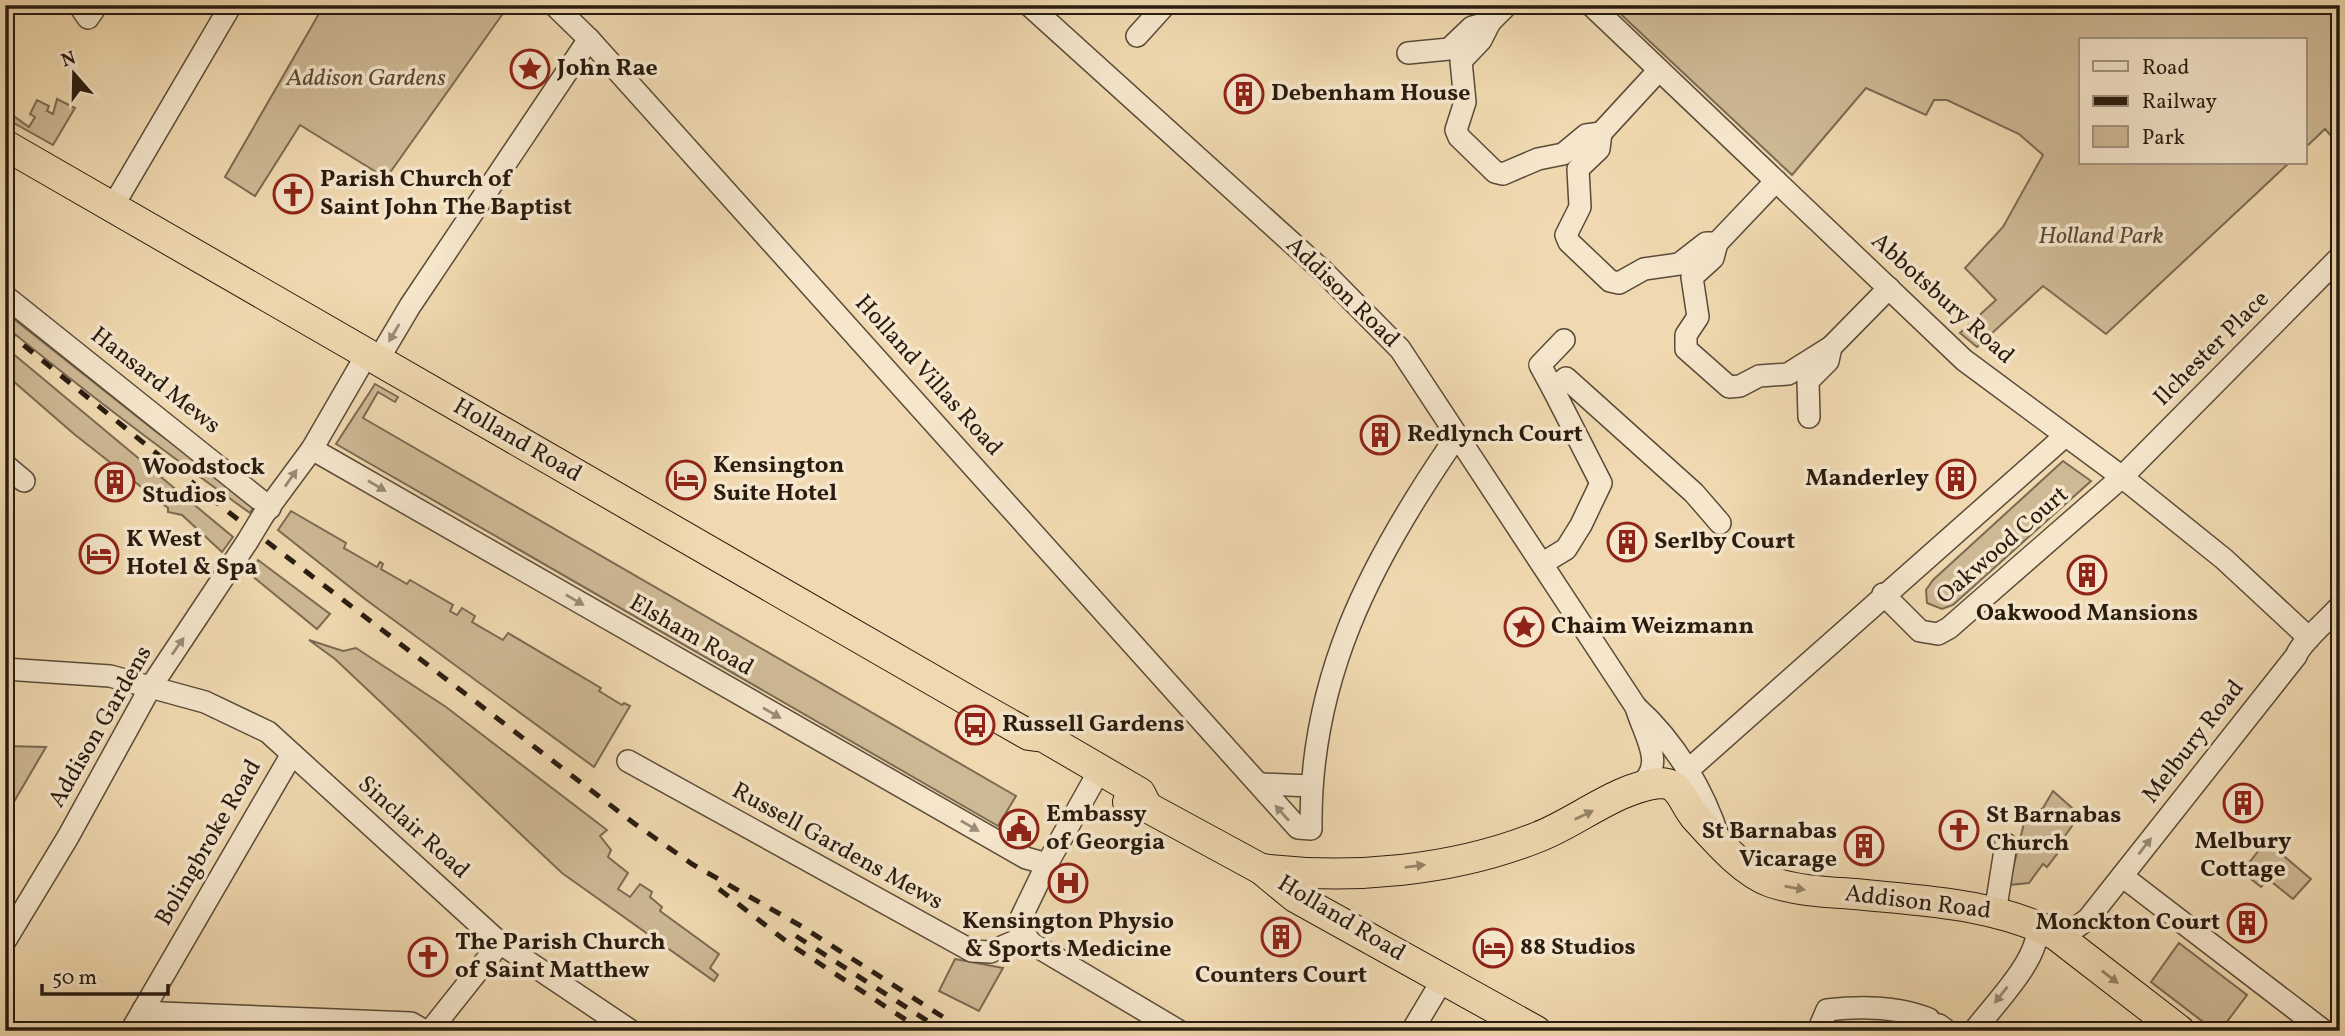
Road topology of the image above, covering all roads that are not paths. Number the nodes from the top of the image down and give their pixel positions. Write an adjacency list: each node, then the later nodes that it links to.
1 (231, 5): 15 (street)
2 (554, 5): 8 (street, Holland Villas Road)
3 (1029, 5): 26 (street, Addison Road)
4 (1165, 5): 7 (street)
5 (1507, 5): 10 (street)
6 (1591, 5): 11 (street, Abbotsbury Road)
7 (1137, 36)
8 (589, 39): 21 (street, Addison Gardens, one-way to 21); 45 (street, Holland Villas Road)
9 (1408, 53): 10 (street)
10 (1455, 55): 13 (street)
11 (1659, 70): 13 (street); 14 (street, Abbotsbury Road)
12 (5, 145): 15 (highway, Holland Road)
13 (1570, 162): 17 (street)
14 (1776, 181): 17 (street); 18 (street, Abbotsbury Road)
15 (113, 206): 21 (highway, Holland Road)
16 (2340, 257): 29 (street, Ilchester Place)
17 (1686, 271): 22 (street)
18 (1888, 288): 22 (street); 25 (street, Abbotsbury Road)
19 (5, 296): 31 (street, Hansard Mews)
20 (1564, 340): 23 (street)
21 (373, 357): 27 (street, Addison Gardens); 40 (highway, Holland Road)
22 (1802, 376): 24 (street)
23 (1553, 389): 32 (street); 33 (street)
24 (1809, 417)
25 (2065, 436): 29 (street, Abbotsbury Road); 34 (street, Oakwood Court)
26 (1460, 439): 33 (street, Addison Road); 46 (street)
27 (312, 449): 31 (street, Addison Gardens, one-way to 27); 51 (street, Elsham Road, one-way to 51)
28 (5, 465): 30 (street)
29 (2122, 477): 34 (street, Oakwood Court); 36 (street, Abbotsbury Road)
30 (24, 481)
31 (267, 511): 38 (street, Addison Gardens, one-way to 31, bridge)
32 (1720, 523)
33 (1543, 564): 39 (street, Addison Road)
34 (1884, 594): 43 (street, Oakwood Court)
35 (2340, 606): 36 (street, Melbury Road)
36 (2309, 638): 54 (street, Melbury Road, one-way to 36)
37 (5, 669): 38 (street, Sinclair Road)
38 (150, 688): 41 (street, Sinclair Road); 59 (street, Addison Gardens)
39 (1636, 707): 43 (street, Addison Road); 47 (street, Addison Road)
40 (1029, 735): 44 (highway, Holland Road); 48 (highway, Holland Road)
41 (292, 754): 60 (street, Sinclair Road); 62 (street, Bolingbroke Road)
42 (628, 761): 58 (street, Russell Gardens Mews)
43 (1687, 771): 49 (street, Addison Road)
44 (1093, 782): 48 (highway, Holland Road); 51 (street)
45 (1261, 784): 46 (street); 46 (street, Holland Villas Road, one-way to 45)
46 (1311, 786)
47 (1628, 793): 49 (highway, Addison Road); 53 (highway, one-way to 47)
48 (1147, 807): 52 (highway, Holland Road)
49 (1719, 840): 55 (highway, Addison Road, one-way to 55)
50 (2006, 844): 55 (street)
51 (1046, 864): 58 (street)
52 (1261, 869): 53 (highway); 56 (highway, Holland Road)
53 (1347, 872): 56 (highway)
54 (2122, 876): 57 (street, Melbury Road); 74 (street)
55 (1995, 913): 57 (highway, Addison Road)
56 (1348, 926): 61 (highway, Holland Road)
57 (2047, 930): 72 (street, one-way to 72); 73 (highway, Addison Road, one-way to 73)
58 (1024, 937): 68 (street)
59 (5, 942)
60 (500, 943): 66 (street); 67 (street, Sinclair Road)
61 (1443, 979): 69 (street); 70 (highway, Holland Road)
62 (143, 1010): 64 (street, Bolingbroke Road); 65 (street)
63 (1938, 1025): 71 (street)
64 (131, 1031)
65 (425, 1031)
66 (430, 1031)
67 (631, 1031)
68 (1179, 1031)
69 (1412, 1031)
70 (1536, 1031)
71 (1818, 1031)
72 (1974, 1031)
73 (2180, 1031)
74 (2324, 1031)

